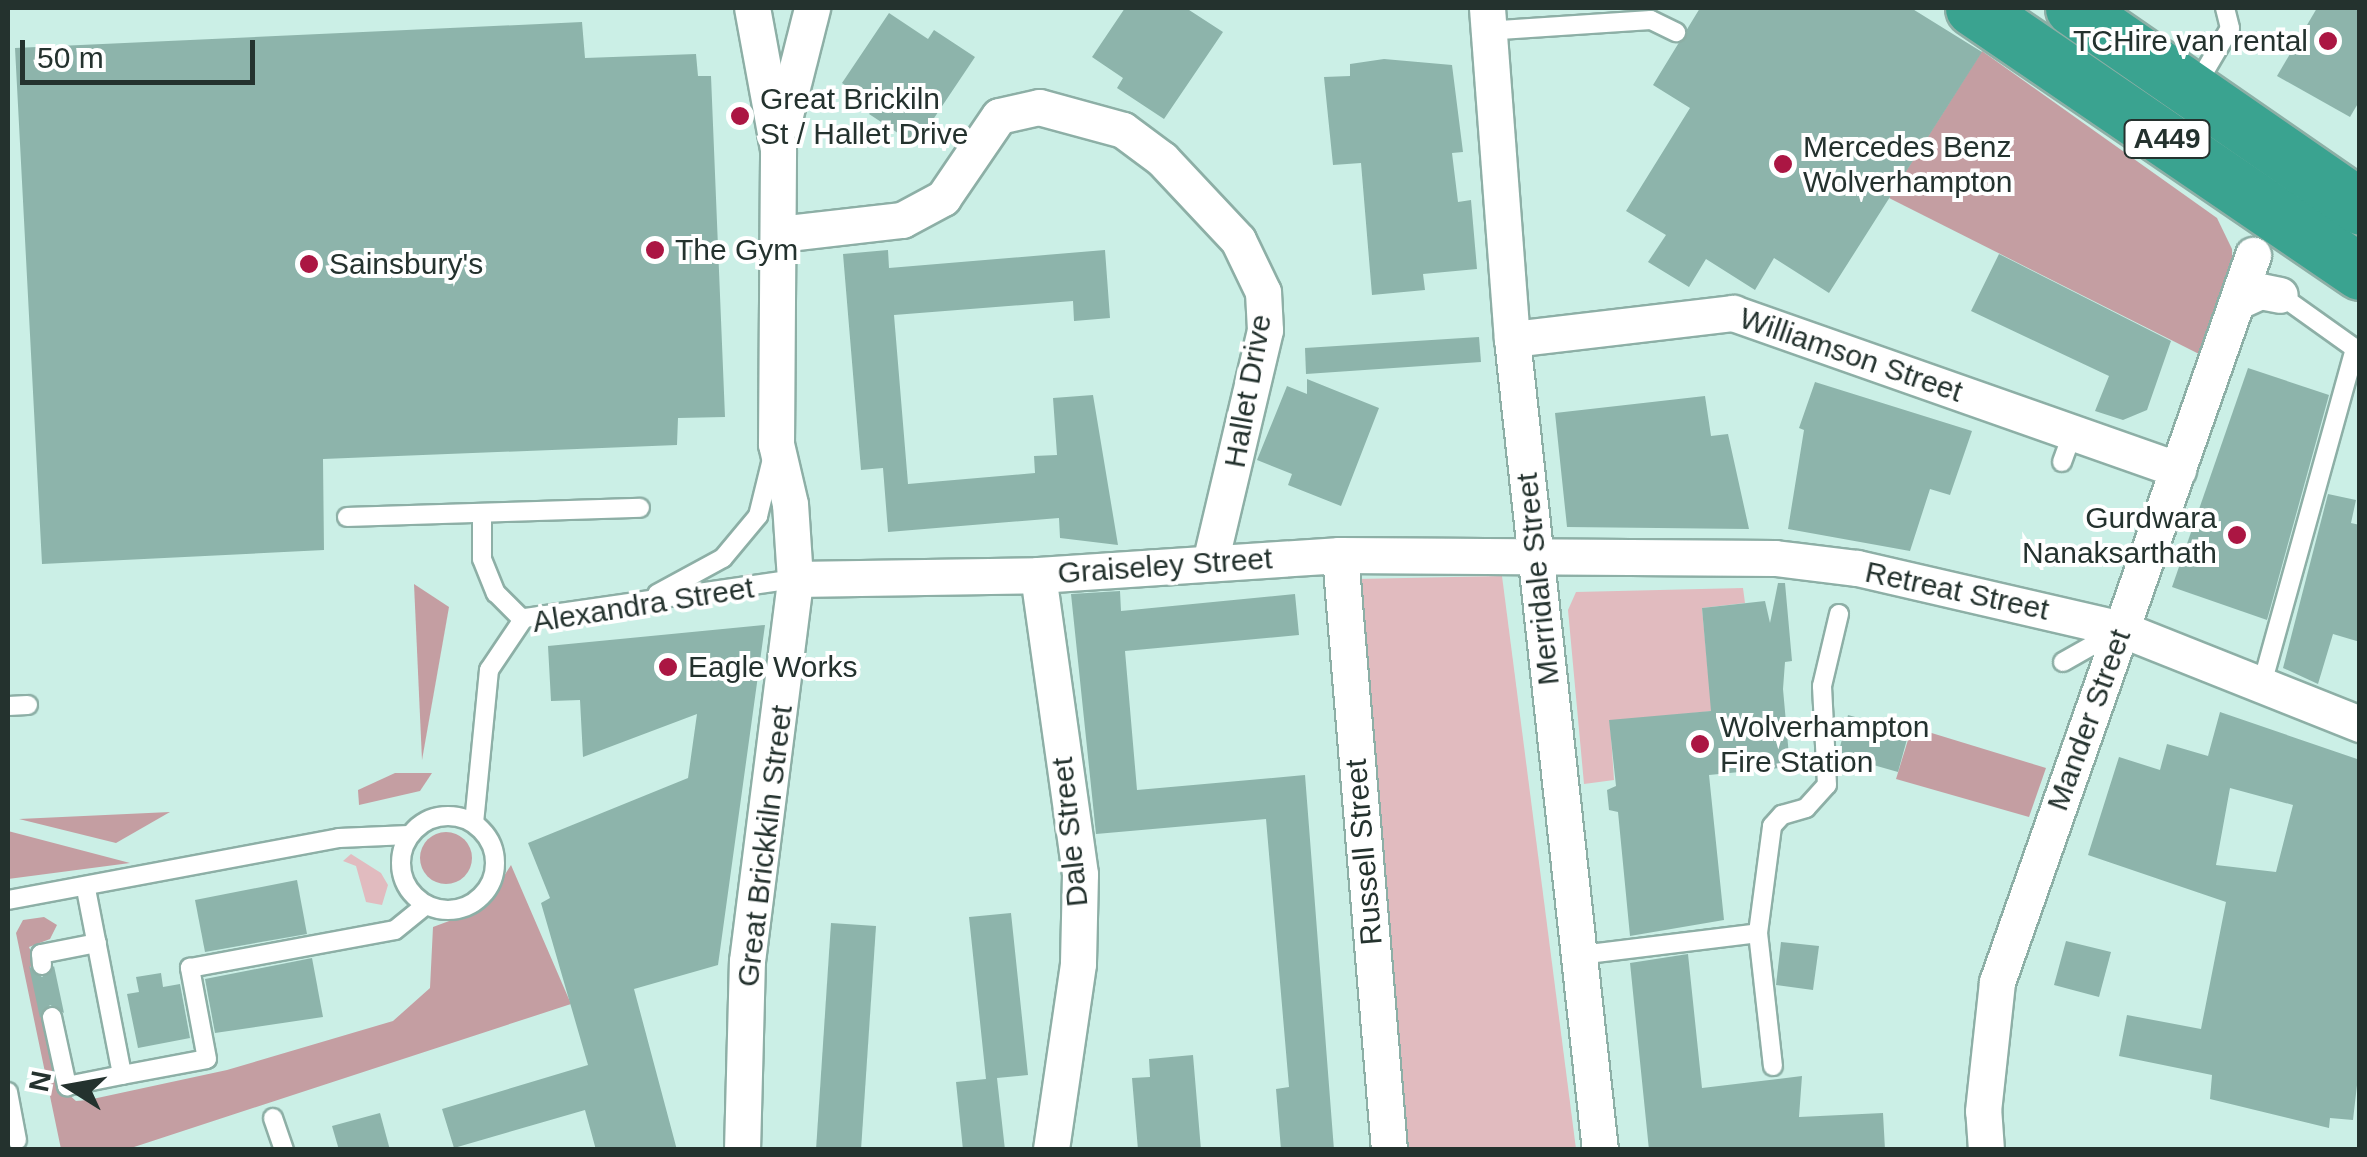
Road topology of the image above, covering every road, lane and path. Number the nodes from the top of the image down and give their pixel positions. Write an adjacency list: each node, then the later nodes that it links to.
1 (752, 8): 9 (street, Great Brickkiln Street)
2 (812, 8): 9 (street)
3 (1974, 8): 14 (highway, A449)
4 (2072, 8): 8 (highway, A449)
5 (2225, 8): 8 (lane)
6 (1486, 20): 7 (lane); 17 (street, Merridale Street)
7 (1676, 32)
8 (2194, 90): 10 (highway, A449)
9 (778, 148): 12 (street, Great Brickkiln Street)
10 (2338, 174): 11 (highway, A449)
11 (2360, 206)
12 (779, 234): 19 (street, Great Brickkiln Street); 26 (street, Hallet Drive)
13 (2253, 255): 16 (street, Mander Street)
14 (2360, 272)
15 (2280, 295): 16 (street); 18 (lane)
16 (2240, 300): 20 (street, Mander Street)
17 (1512, 339): 20 (street, Williamson Street); 24 (street, Merridale Street)
18 (2357, 350): 34 (lane)
19 (776, 444): 28 (street, Great Brickkiln Street); 29 (lane)
20 (2178, 470): 32 (street, Mander Street)
21 (640, 508): 22 (lane)
22 (482, 513): 23 (lane); 31 (lane)
23 (347, 517)
24 (1535, 552): 25 (street, Graiseley Street); 32 (street, Retreat Street); 45 (street, Merridale Street)
25 (1340, 555): 26 (street, Graiseley Street); 56 (street, Russell Street)
26 (1210, 564): 27 (street, Graiseley Street)
27 (1038, 575): 28 (street, Graiseley Street); 55 (street, Dale Street)
28 (794, 580): 29 (lane, Alexandra Street); 54 (street, Great Brickkiln Street)
29 (648, 599): 31 (lane, Alexandra Street)
30 (1839, 614): 43 (lane)
31 (523, 620): 38 (lane, Alexandra Street)
32 (2121, 629): 33 (lane); 34 (street, Retreat Street); 58 (street, Mander Street)
33 (2063, 662)
34 (2262, 684): 37 (street, Retreat Street)
35 (28, 705): 36 (lane)
36 (8, 706)
37 (2360, 724)
38 (474, 823): 39 (lane); 42 (lane)
39 (409, 836): 40 (lane); 42 (lane)
40 (86, 889): 41 (lane); 44 (lane)
41 (8, 900)
42 (426, 906): 49 (lane)
43 (1758, 933): 45 (lane); 48 (lane)
44 (96, 943): 46 (lane); 49 (lane)
45 (1580, 955): 57 (street, Merridale Street)
46 (42, 964)
47 (52, 1017): 49 (lane)
48 (1773, 1066)
49 (122, 1075)
50 (8, 1092): 52 (lane)
51 (273, 1118): 53 (lane)
52 (17, 1140)
53 (284, 1150)
54 (742, 1150)
55 (1050, 1150)
56 (1389, 1150)
57 (1600, 1150)
58 (1986, 1150)

